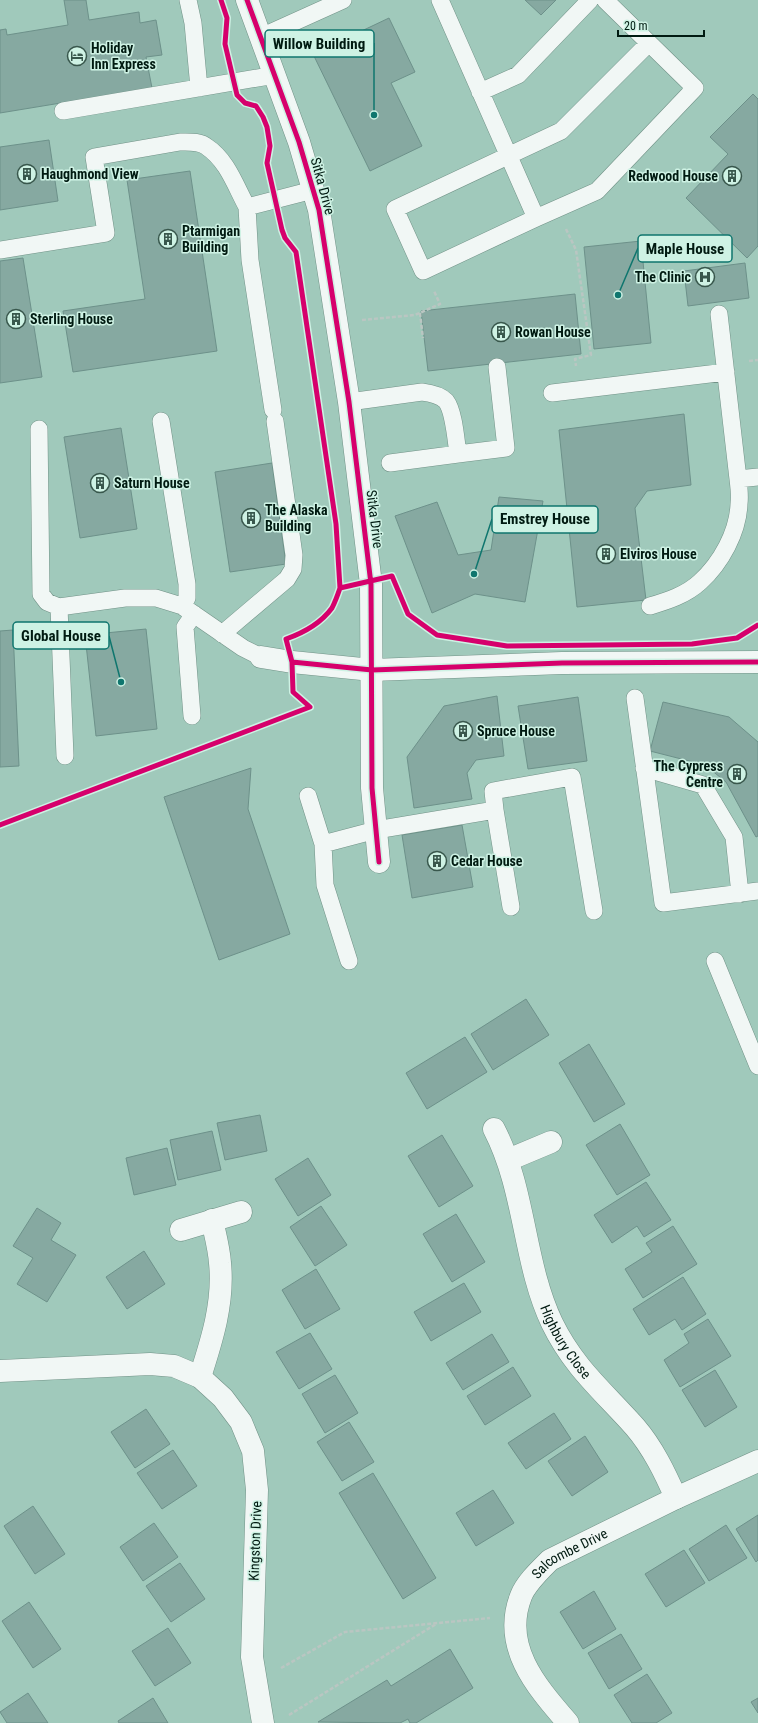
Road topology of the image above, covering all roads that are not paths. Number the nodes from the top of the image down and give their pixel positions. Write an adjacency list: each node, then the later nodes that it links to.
1 (188, 0): 10 (lane)
2 (247, 0): 7 (street, Sitka Drive)
3 (343, 0): 7 (lane)
4 (440, 0): 11 (lane)
5 (590, 0): 11 (lane)
6 (606, 0): 8 (lane)
7 (261, 37): 9 (street, Sitka Drive)
8 (649, 43): 13 (lane); 16 (lane)
9 (275, 75): 10 (lane); 14 (street, Sitka Drive)
10 (199, 88): 12 (lane)
11 (480, 92): 13 (lane)
12 (63, 111)
13 (509, 156): 16 (lane); 16 (lane)
14 (313, 190): 15 (lane); 22 (street, Sitka Drive)
15 (247, 207): 17 (lane); 32 (lane)
16 (536, 218)
17 (0, 250)
18 (719, 314): 20 (lane)
19 (497, 367): 25 (lane)
20 (726, 372): 21 (lane); 28 (lane)
21 (552, 393)
22 (348, 402): 25 (lane); 35 (street, Sitka Drive)
23 (161, 421): 31 (lane)
24 (39, 429): 30 (lane)
25 (458, 454): 26 (lane)
26 (390, 463)
27 (758, 477): 28 (lane)
28 (738, 479): 29 (lane)
29 (650, 606)
30 (59, 607): 31 (lane); 38 (lane)
31 (188, 610): 32 (lane); 37 (lane)
32 (222, 634): 33 (lane)
33 (261, 657): 35 (street)
34 (758, 662): 35 (street)
35 (372, 670): 42 (street, Sitka Drive)
36 (635, 698): 39 (lane)
37 (192, 716)
38 (64, 756)
39 (644, 768): 46 (lane); 46 (lane)
40 (308, 796): 43 (lane)
41 (496, 810): 42 (lane); 47 (lane); 48 (lane)
42 (376, 830): 43 (lane); 44 (street, Sitka Drive)
43 (323, 844): 49 (lane)
44 (379, 862)
45 (758, 891): 46 (lane)
46 (740, 894)
47 (511, 907)
48 (594, 911)
49 (348, 961)
50 (715, 961): 51 (lane)
51 (758, 1066)
52 (494, 1129): 54 (street, Highbury Close)
53 (551, 1142): 54 (street)
54 (508, 1160): 61 (street, Highbury Close)
55 (240, 1212): 56 (street)
56 (212, 1220): 57 (street); 59 (street)
57 (181, 1230)
58 (0, 1371): 59 (street, Kingston Drive)
59 (200, 1377): 62 (street, Kingston Drive)
60 (758, 1461): 61 (street, Salcombe Drive)
61 (676, 1498): 63 (street, Salcombe Drive)
62 (273, 1721)
63 (568, 1723)

